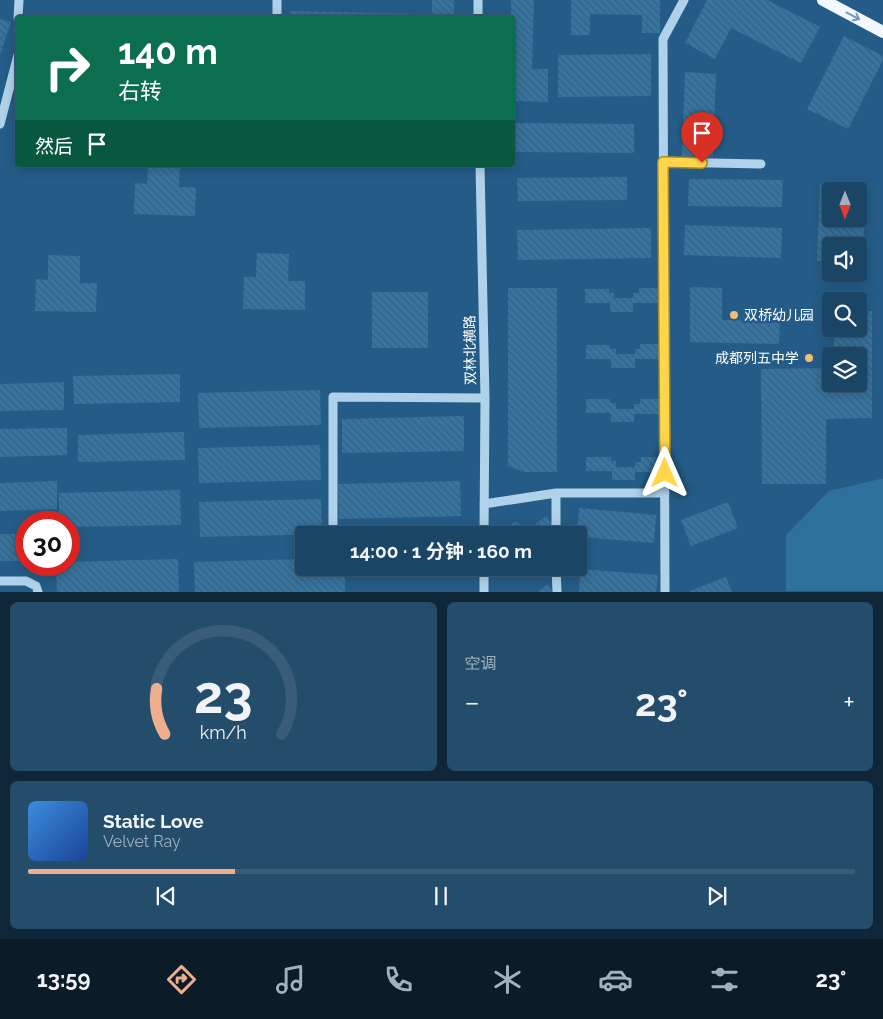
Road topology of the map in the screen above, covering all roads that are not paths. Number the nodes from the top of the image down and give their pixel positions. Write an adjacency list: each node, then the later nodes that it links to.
1 (19, 0): 6 (street)
2 (277, 0): 7 (street)
3 (478, 0): 8 (street)
4 (684, 0): 12 (street)
5 (823, 0): 9 (main road, one-way to 9)
6 (18, 15)
7 (277, 15)
8 (478, 15)
9 (883, 32)
10 (15, 66): 11 (street)
11 (0, 124)
12 (663, 162): 13 (street); 16 (street)
13 (760, 164)
14 (480, 167): 15 (street, 双林北横路)
15 (485, 398): 18 (street, 双林北横路); 19 (street)
16 (665, 492): 17 (street); 28 (street)
17 (556, 494): 18 (street); 21 (street)
18 (484, 504): 20 (street, 双林北横路)
19 (333, 526)
20 (484, 526)
21 (556, 526)
22 (484, 576): 26 (street)
23 (556, 576): 27 (street)
24 (0, 581): 25 (street)
25 (38, 592)
26 (484, 592)
27 (556, 592)
28 (665, 592)

